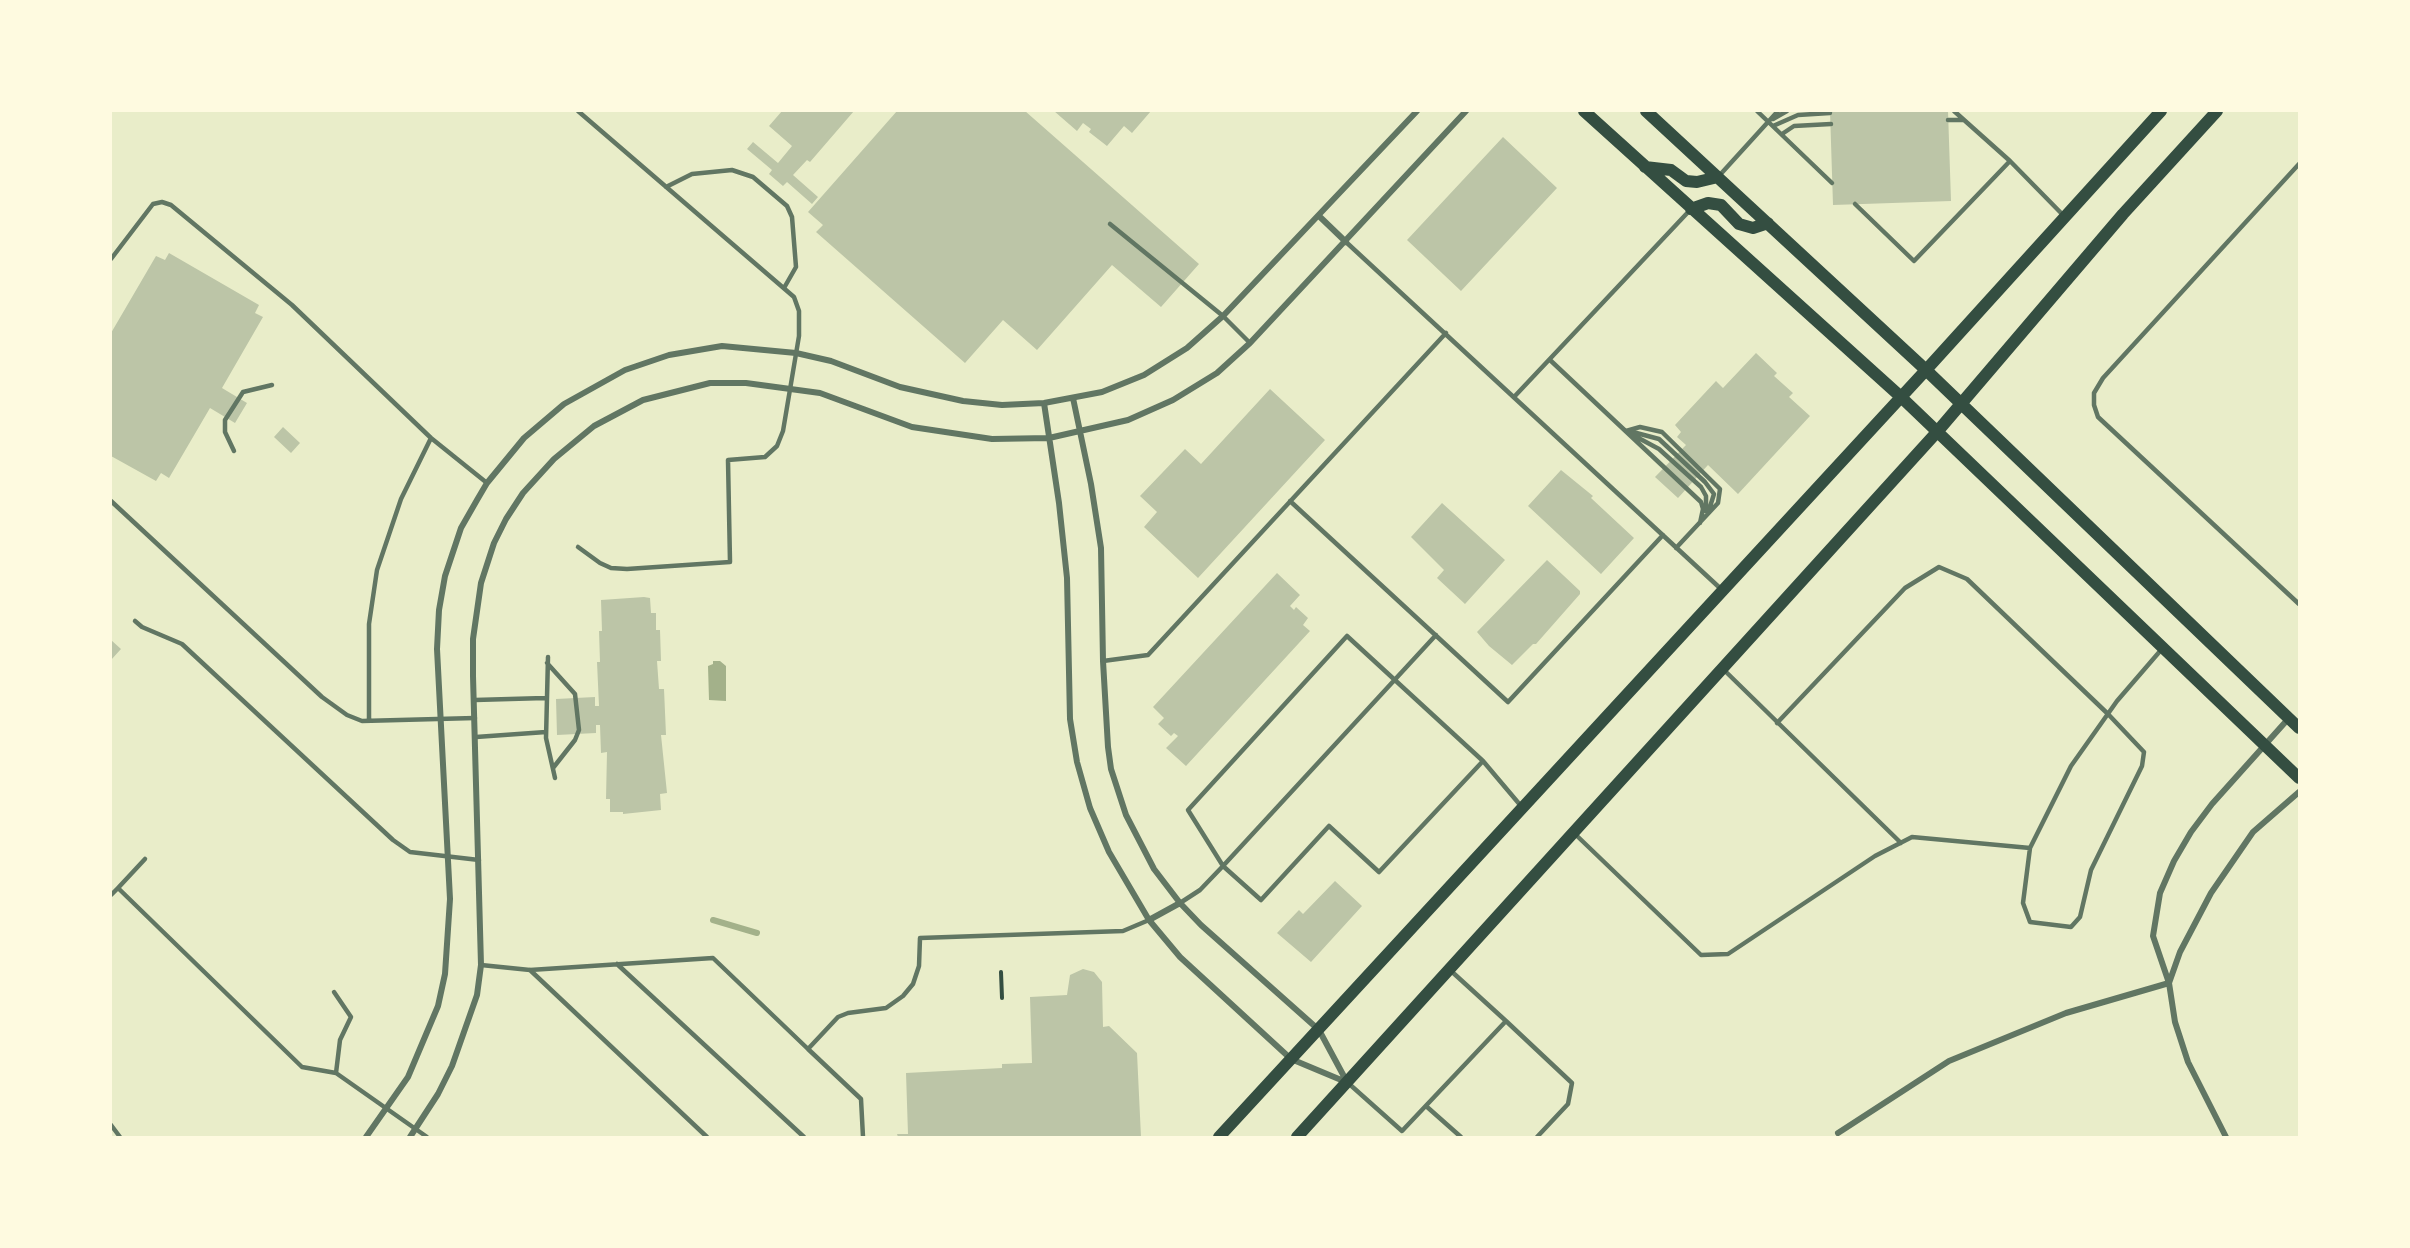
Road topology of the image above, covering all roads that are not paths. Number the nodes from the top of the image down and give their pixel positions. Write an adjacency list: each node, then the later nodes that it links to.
1 (578, 111): 23 (lane)
2 (1417, 111): 26 (street)
3 (1466, 111): 30 (street)
4 (1584, 111): 20 (main road)
5 (1646, 111): 21 (main road)
6 (1757, 111): 15 (lane)
7 (1778, 111): 15 (lane)
8 (1786, 111): 15 (lane)
9 (1954, 111): 14 (lane)
10 (2161, 111): 27 (main road)
11 (2217, 111): 45 (main road)
12 (1830, 113): 15 (lane)
13 (1948, 120): 14 (lane)
14 (1963, 120): 18 (lane)
15 (1770, 124): 17 (lane); 21 (lane)
16 (1831, 124): 17 (lane)
17 (1782, 134): 22 (lane)
18 (2010, 161): 24 (lane); 27 (lane)
19 (2299, 164): 61 (lane)
20 (1645, 167): 21 (main road); 25 (main road)
21 (1718, 177): 28 (main road)
22 (1832, 183)
23 (666, 187): 32 (lane); 32 (lane)
24 (1855, 204)
25 (1691, 209): 28 (main road); 37 (lane); 42 (main road)
26 (1319, 216): 30 (street); 33 (street)
27 (2065, 217): 38 (main road)
28 (1768, 223): 38 (main road)
29 (1110, 224): 33 (lane)
30 (1346, 242): 34 (lane); 35 (street)
31 (111, 259): 49 (lane)
32 (784, 288): 36 (lane)
33 (1223, 316): 35 (lane); 43 (street)
34 (1446, 333): 41 (lane); 54 (lane)
35 (1250, 343): 46 (street)
36 (796, 352): 40 (lane); 44 (street); 52 (street)
37 (1550, 360): 41 (lane); 47 (lane)
38 (1926, 370): 42 (main road); 45 (main road)
39 (272, 385): 51 (lane)
40 (790, 388): 50 (street); 58 (lane); 69 (street)
41 (1514, 397): 57 (lane)
42 (1900, 397): 48 (main road); 60 (main road)
43 (1073, 398): 44 (street); 46 (street)
44 (1044, 403): 50 (street)
45 (1961, 404): 48 (main road); 72 (main road)
46 (1081, 431): 50 (street); 65 (street)
47 (1626, 431): 55 (lane); 55 (lane); 55 (lane); 56 (lane)
48 (1937, 432): 64 (main road); 66 (main road)
49 (431, 438): 52 (lane); 73 (lane)
50 (1049, 438): 96 (street)
51 (234, 451)
52 (487, 483): 74 (street)
53 (111, 501): 73 (lane)
54 (1290, 501): 63 (lane); 65 (lane)
55 (1706, 515): 56 (lane)
56 (1700, 523): 59 (lane)
57 (1663, 535): 59 (lane); 63 (lane)
58 (578, 547)
59 (1677, 548): 60 (lane)
60 (1723, 591): 85 (main road)
61 (2299, 604)
62 (135, 621): 89 (lane)
63 (1436, 635): 67 (lane)
64 (2163, 648): 70 (lane); 79 (main road)
65 (1103, 661): 95 (street)
66 (1724, 669): 75 (lane); 86 (main road)
67 (1394, 679): 80 (lane); 92 (lane); 92 (lane)
68 (546, 698): 69 (lane); 77 (lane); 81 (lane)
69 (474, 700): 71 (street)
70 (2108, 714): 75 (lane); 88 (lane); 88 (lane)
71 (476, 718): 74 (lane); 78 (street)
72 (2289, 718): 76 (main road); 79 (street)
73 (369, 720): 74 (lane)
74 (440, 720): 89 (street)
75 (1777, 723): 87 (lane)
76 (2299, 728)
77 (546, 732): 78 (lane); 81 (lane)
78 (476, 736): 91 (street)
79 (2266, 746): 83 (main road); 101 (street)
80 (1483, 761): 85 (lane); 92 (lane)
81 (553, 768): 82 (lane)
82 (555, 778)
83 (2299, 778)
84 (2299, 792): 101 (street)
85 (1522, 808): 104 (main road)
86 (1575, 834): 87 (lane); 100 (main road)
87 (1901, 843): 88 (lane)
88 (2030, 848)
89 (448, 857): 91 (lane); 110 (street)
90 (145, 859): 93 (lane)
91 (479, 860): 98 (street)
92 (1223, 866): 95 (lane)
93 (118, 888): 94 (lane); 107 (lane)
94 (111, 895)
95 (1180, 903): 96 (street); 104 (street)
96 (1149, 920): 105 (lane); 106 (street)
97 (616, 963): 99 (lane); 105 (lane); 120 (lane)
98 (481, 965): 99 (lane); 112 (street)
99 (530, 970): 119 (lane)
100 (1450, 970): 103 (lane); 108 (main road)
101 (2169, 983): 114 (street); 127 (street)
102 (334, 993): 107 (lane)
103 (1506, 1021): 109 (lane); 126 (lane)
104 (1319, 1030): 106 (main road); 108 (street)
105 (808, 1049): 121 (lane)
106 (1291, 1059): 108 (street); 122 (main road)
107 (336, 1073): 110 (lane)
108 (1347, 1082): 113 (lane); 123 (main road)
109 (1426, 1106): 113 (lane); 125 (lane)
110 (387, 1108): 112 (lane); 116 (street)
111 (111, 1125): 115 (lane)
112 (416, 1130): 117 (street); 118 (lane)
113 (1402, 1131): 124 (lane)
114 (1838, 1133)
115 (120, 1137)
116 (366, 1137)
117 (410, 1137)
118 (427, 1137)
119 (707, 1137)
120 (804, 1137)
121 (863, 1137)
122 (1219, 1137)
123 (1297, 1137)
124 (1396, 1137)
125 (1461, 1137)
126 (1537, 1137)
127 (2226, 1137)

